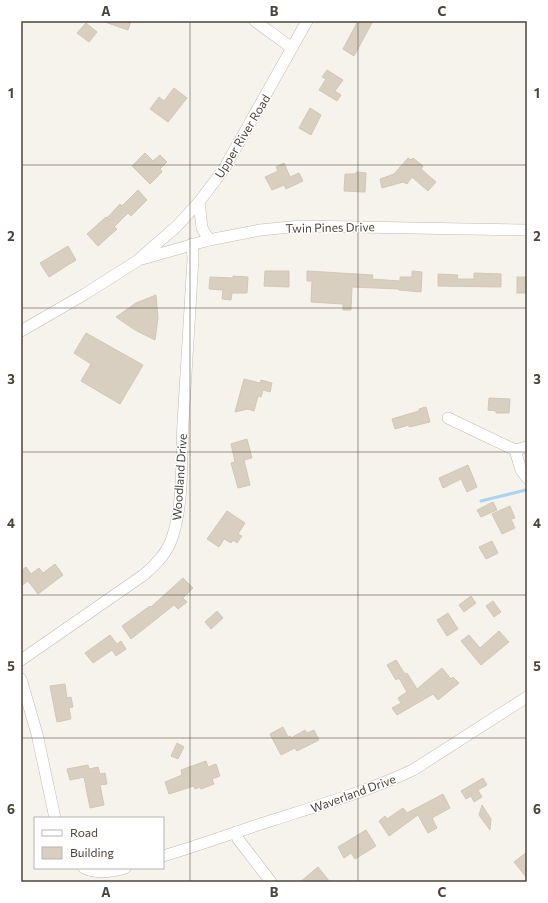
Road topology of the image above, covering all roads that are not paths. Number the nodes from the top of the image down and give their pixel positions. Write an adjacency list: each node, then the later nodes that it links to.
1 (255, 21): 3 (street)
2 (307, 21): 3 (street, Upper River Road)
3 (292, 48): 4 (street, Upper River Road)
4 (199, 202): 6 (street); 8 (street, Upper River Road)
5 (527, 230): 6 (street, Twin Pines Drive)
6 (209, 240): 7 (street, Twin Pines Drive)
7 (192, 244): 8 (street, Twin Pines Drive); 14 (street, Woodland Drive)
8 (137, 261): 9 (street, Upper River Road)
9 (21, 331)
10 (448, 418): 12 (street)
11 (527, 446): 12 (street)
12 (515, 450): 13 (street)
13 (527, 478)
14 (21, 660)
15 (21, 679): 17 (street)
16 (527, 697): 18 (street, Waverland Drive)
17 (55, 817)
18 (236, 832): 19 (street, Waverland Drive); 22 (street)
19 (164, 856)
20 (87, 869): 21 (street)
21 (118, 869)
22 (272, 882)

